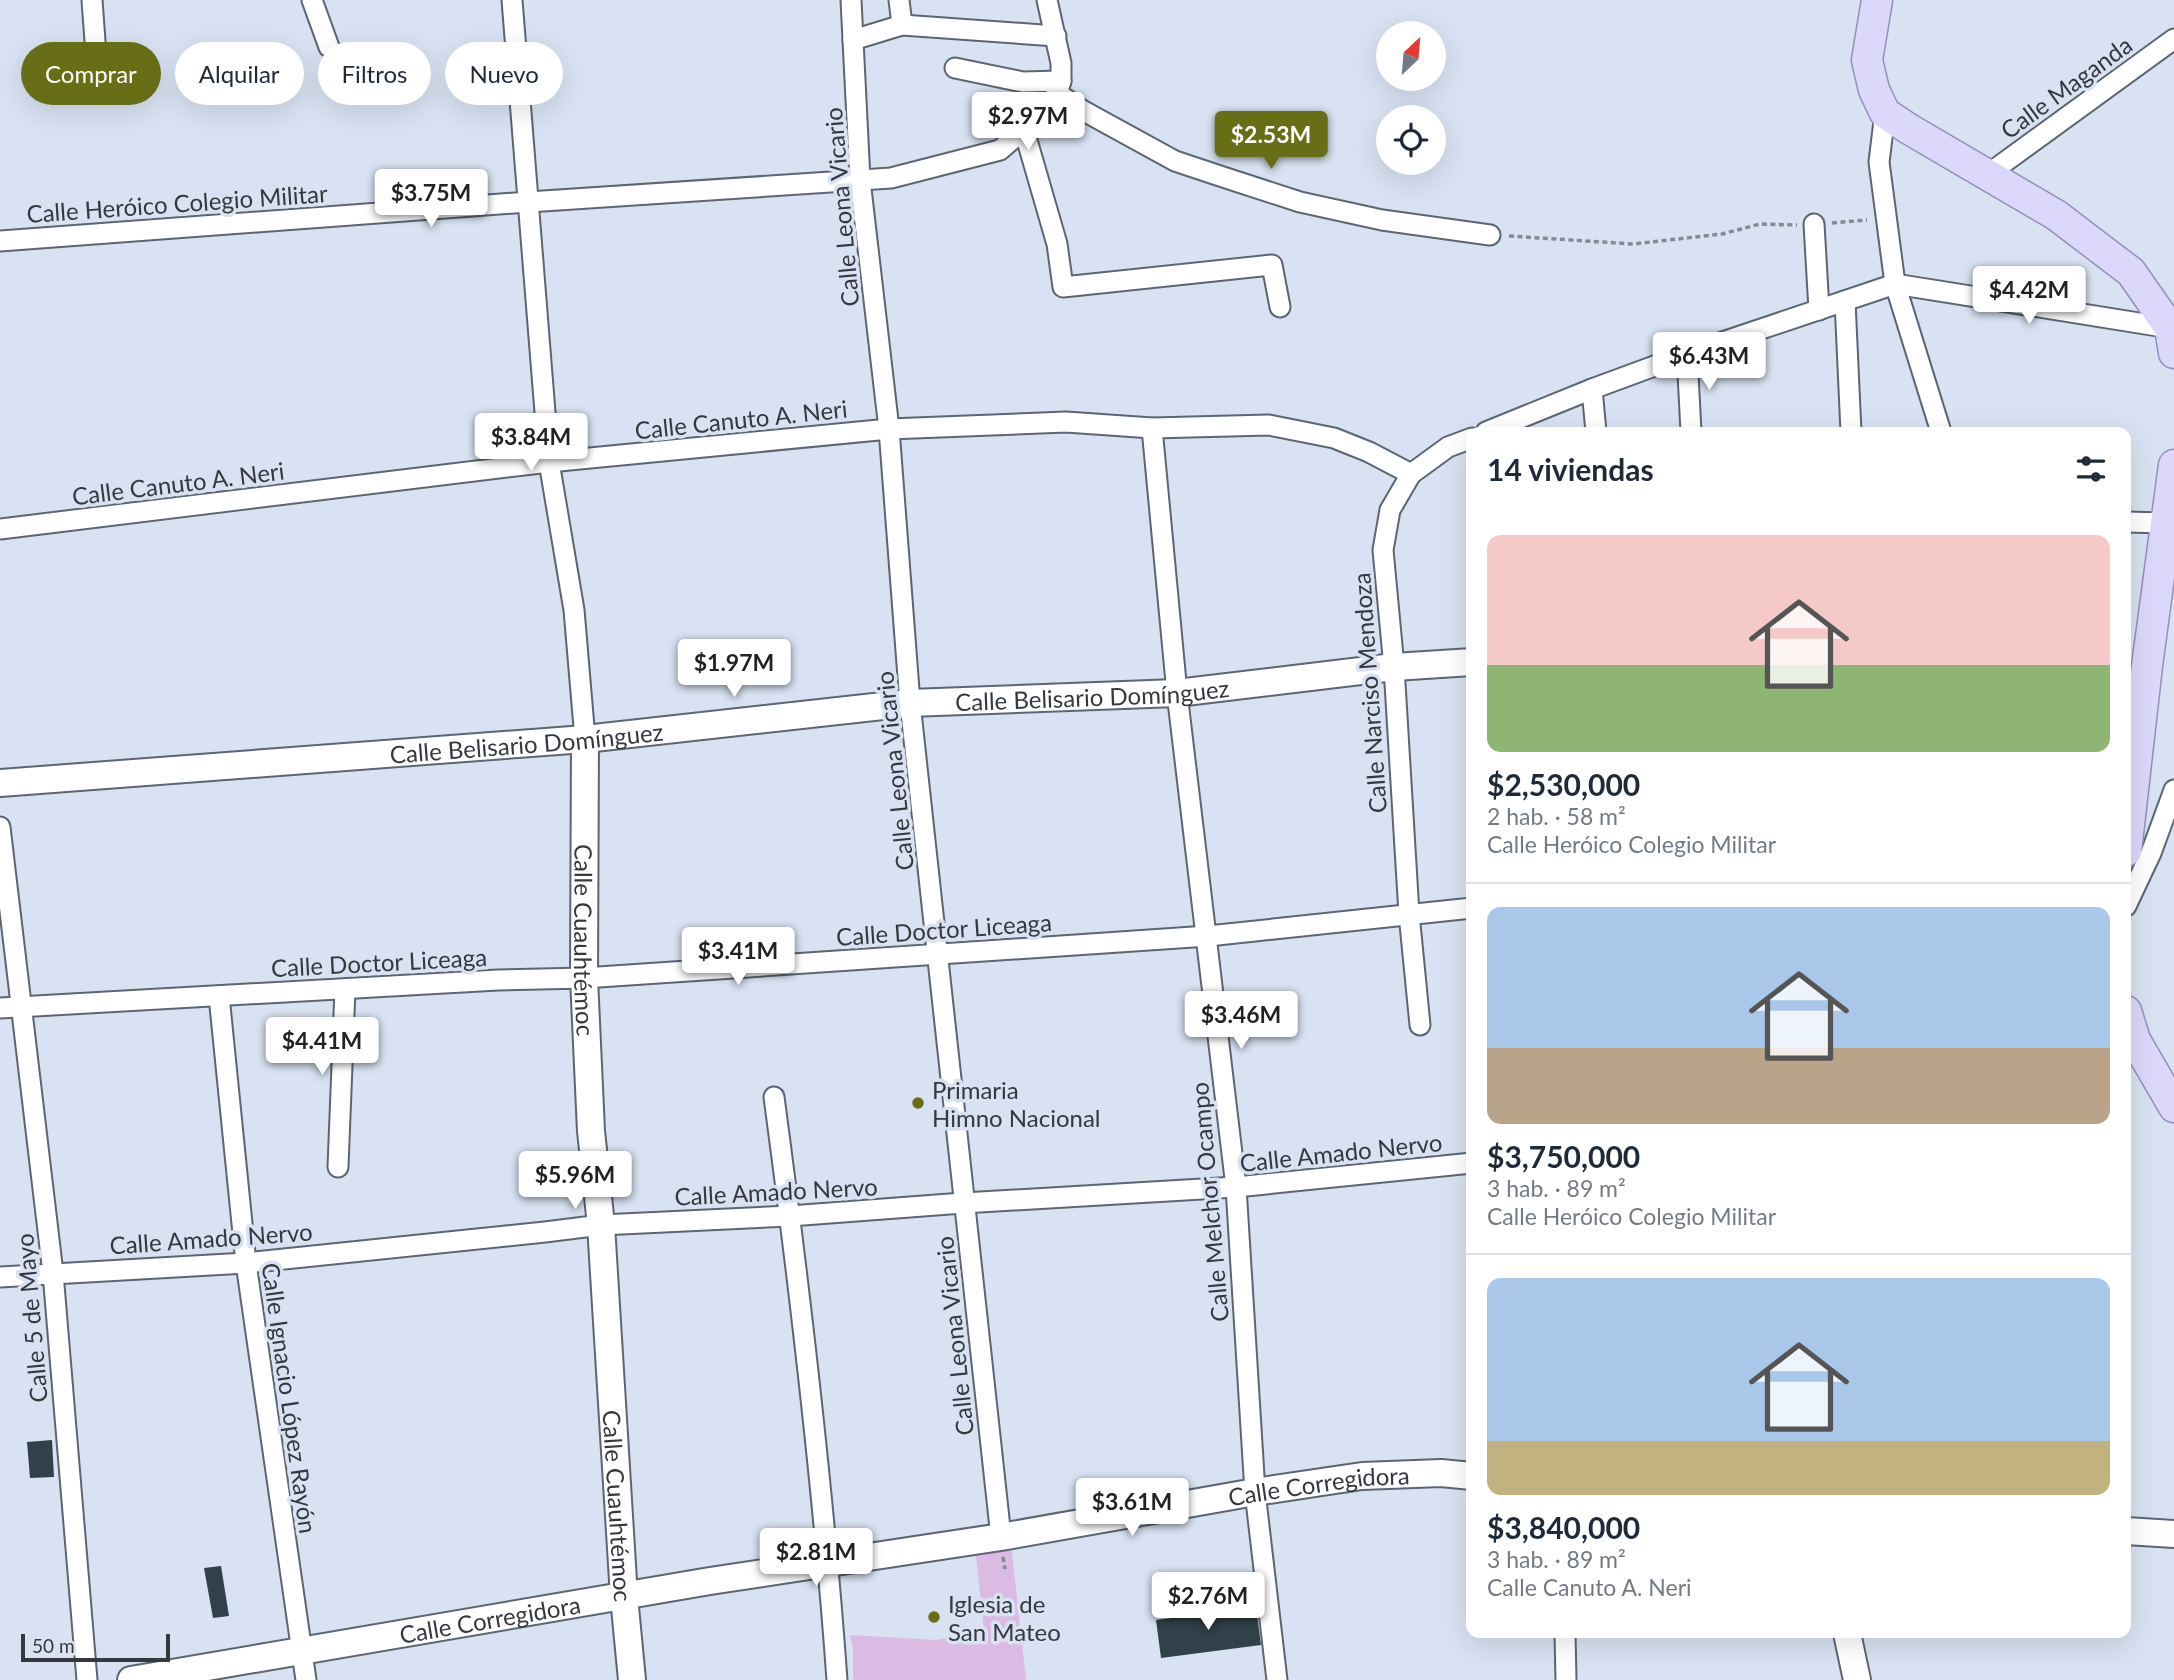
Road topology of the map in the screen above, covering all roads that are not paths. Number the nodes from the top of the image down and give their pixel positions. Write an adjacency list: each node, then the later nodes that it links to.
1 (93, 0): 12 (street)
2 (312, 0): 13 (street)
3 (512, 0): 20 (street, Calle Cuauhtémoc)
4 (851, 0): 10 (street, Calle Leona Vicario)
5 (899, 0): 8 (street)
6 (1047, 0): 9 (street)
7 (1877, 0): 16 (main road)
8 (902, 25): 9 (street); 10 (street)
9 (1056, 36): 15 (street)
10 (853, 40): 19 (street, Calle Leona Vicario)
11 (2174, 40): 18 (street, Calle Maganda)
12 (95, 42)
13 (327, 42)
14 (956, 68): 15 (street)
15 (1059, 87): 17 (street, Calle Heróico Colegio Militar); 22 (street)
16 (1885, 113): 18 (main road); 24 (street)
17 (1024, 130): 19 (street, Calle Heróico Colegio Militar); 26 (street)
18 (1987, 175): 28 (main road)
19 (860, 180): 20 (street, Calle Heróico Colegio Militar); 37 (street, Calle Leona Vicario)
20 (528, 202): 23 (street, Calle Heróico Colegio Militar); 39 (street, Calle Cuauhtémoc)
21 (1814, 224): 27 (street)
22 (1490, 235)
23 (0, 241)
24 (1895, 284): 25 (street); 28 (street); 35 (street)
25 (1845, 301): 27 (street); 34 (street)
26 (1280, 307)
27 (1819, 310): 29 (street)
28 (2167, 321)
29 (1687, 354): 30 (street); 33 (street)
30 (1592, 389): 31 (street); 32 (street)
31 (1512, 427)
32 (1596, 427)
33 (1691, 427)
34 (1851, 427)
35 (1939, 427)
36 (1152, 428): 37 (street, Calle Canuto A. Neri); 41 (street, Calle Canuto A. Neri); 48 (street, Calle Melchor Ocampo)
37 (889, 429): 39 (street, Calle Canuto A. Neri); 49 (street, Calle Leona Vicario)
38 (1466, 440): 41 (street)
39 (549, 462): 44 (street, Calle Canuto A. Neri); 50 (street, Calle Cuauhtémoc)
40 (2174, 465): 43 (main road)
41 (1411, 474): 47 (street, Calle Narciso Mendoza)
42 (2131, 522): 43 (street)
43 (2166, 523): 46 (main road)
44 (0, 529)
45 (1466, 662): 47 (street, Calle Belisario Domínguez)
46 (2137, 665): 51 (main road)
47 (1394, 667): 48 (street, Calle Belisario Domínguez); 57 (street, Calle Narciso Mendoza)
48 (1177, 693): 49 (street, Calle Belisario Domínguez); 58 (street, Calle Melchor Ocampo)
49 (910, 703): 50 (street, Calle Belisario Domínguez); 59 (street, Calle Leona Vicario)
50 (585, 739): 52 (street, Calle Belisario Domínguez); 60 (street, Calle Cuauhtémoc)
51 (2131, 774)
52 (0, 783)
53 (2174, 790): 55 (street)
54 (0, 827): 63 (street, Calle 5 de Mayo)
55 (2131, 895)
56 (1466, 909): 57 (street, Calle Doctor Liceaga)
57 (1409, 914): 58 (street, Calle Doctor Liceaga); 65 (street, Calle Narciso Mendoza)
58 (1208, 936): 59 (street, Calle Doctor Liceaga); 71 (street, Calle Melchor Ocampo)
59 (938, 954): 60 (street, Calle Doctor Liceaga); 72 (street, Calle Leona Vicario)
60 (584, 978): 61 (street, Calle Doctor Liceaga); 74 (street, Calle Cuauhtémoc)
61 (345, 989): 62 (street, Calle Doctor Liceaga); 70 (street)
62 (219, 996): 63 (street, Calle Doctor Liceaga); 75 (street, Calle Ignacio López Rayón)
63 (22, 1007): 64 (street, Calle Doctor Liceaga); 76 (street, Calle 5 de Mayo)
64 (0, 1008)
65 (1420, 1025)
66 (2131, 1027): 68 (main road)
67 (774, 1097): 73 (street)
68 (2174, 1107)
69 (1466, 1164): 71 (street, Calle Amado Nervo)
70 (338, 1167)
71 (1236, 1187): 72 (street, Calle Amado Nervo); 79 (street, Calle Melchor Ocampo)
72 (963, 1203): 73 (street, Calle Amado Nervo); 82 (street, Calle Leona Vicario)
73 (790, 1216): 74 (street, Calle Amado Nervo); 83 (street)
74 (600, 1225): 75 (street, Calle Amado Nervo); 84 (street, Calle Cuauhtémoc)
75 (246, 1263): 76 (street, Calle Amado Nervo); 87 (street, Calle Ignacio López Rayón)
76 (53, 1273): 77 (street, Calle Amado Nervo); 88 (street, Calle 5 de Mayo)
77 (0, 1277)
78 (1466, 1475): 79 (street, Calle Corregidora)
79 (1255, 1492): 82 (street, Calle Corregidora); 93 (street, Calle Melchor Ocampo)
80 (2131, 1531): 81 (street)
81 (2174, 1534)
82 (1001, 1536): 83 (street, Calle Corregidora)
83 (829, 1563): 84 (street, Calle Corregidora); 92 (street)
84 (624, 1597): 87 (street, Calle Corregidora); 91 (street, Calle Cuauhtémoc)
85 (1565, 1638): 94 (street)
86 (1848, 1638): 95 (street)
87 (301, 1650): 89 (street, Calle Corregidora); 90 (street, Calle Ignacio López Rayón)
88 (87, 1680)
89 (131, 1680)
90 (306, 1680)
91 (632, 1680)
92 (837, 1680)
93 (1277, 1680)
94 (1566, 1680)
95 (1857, 1680)

